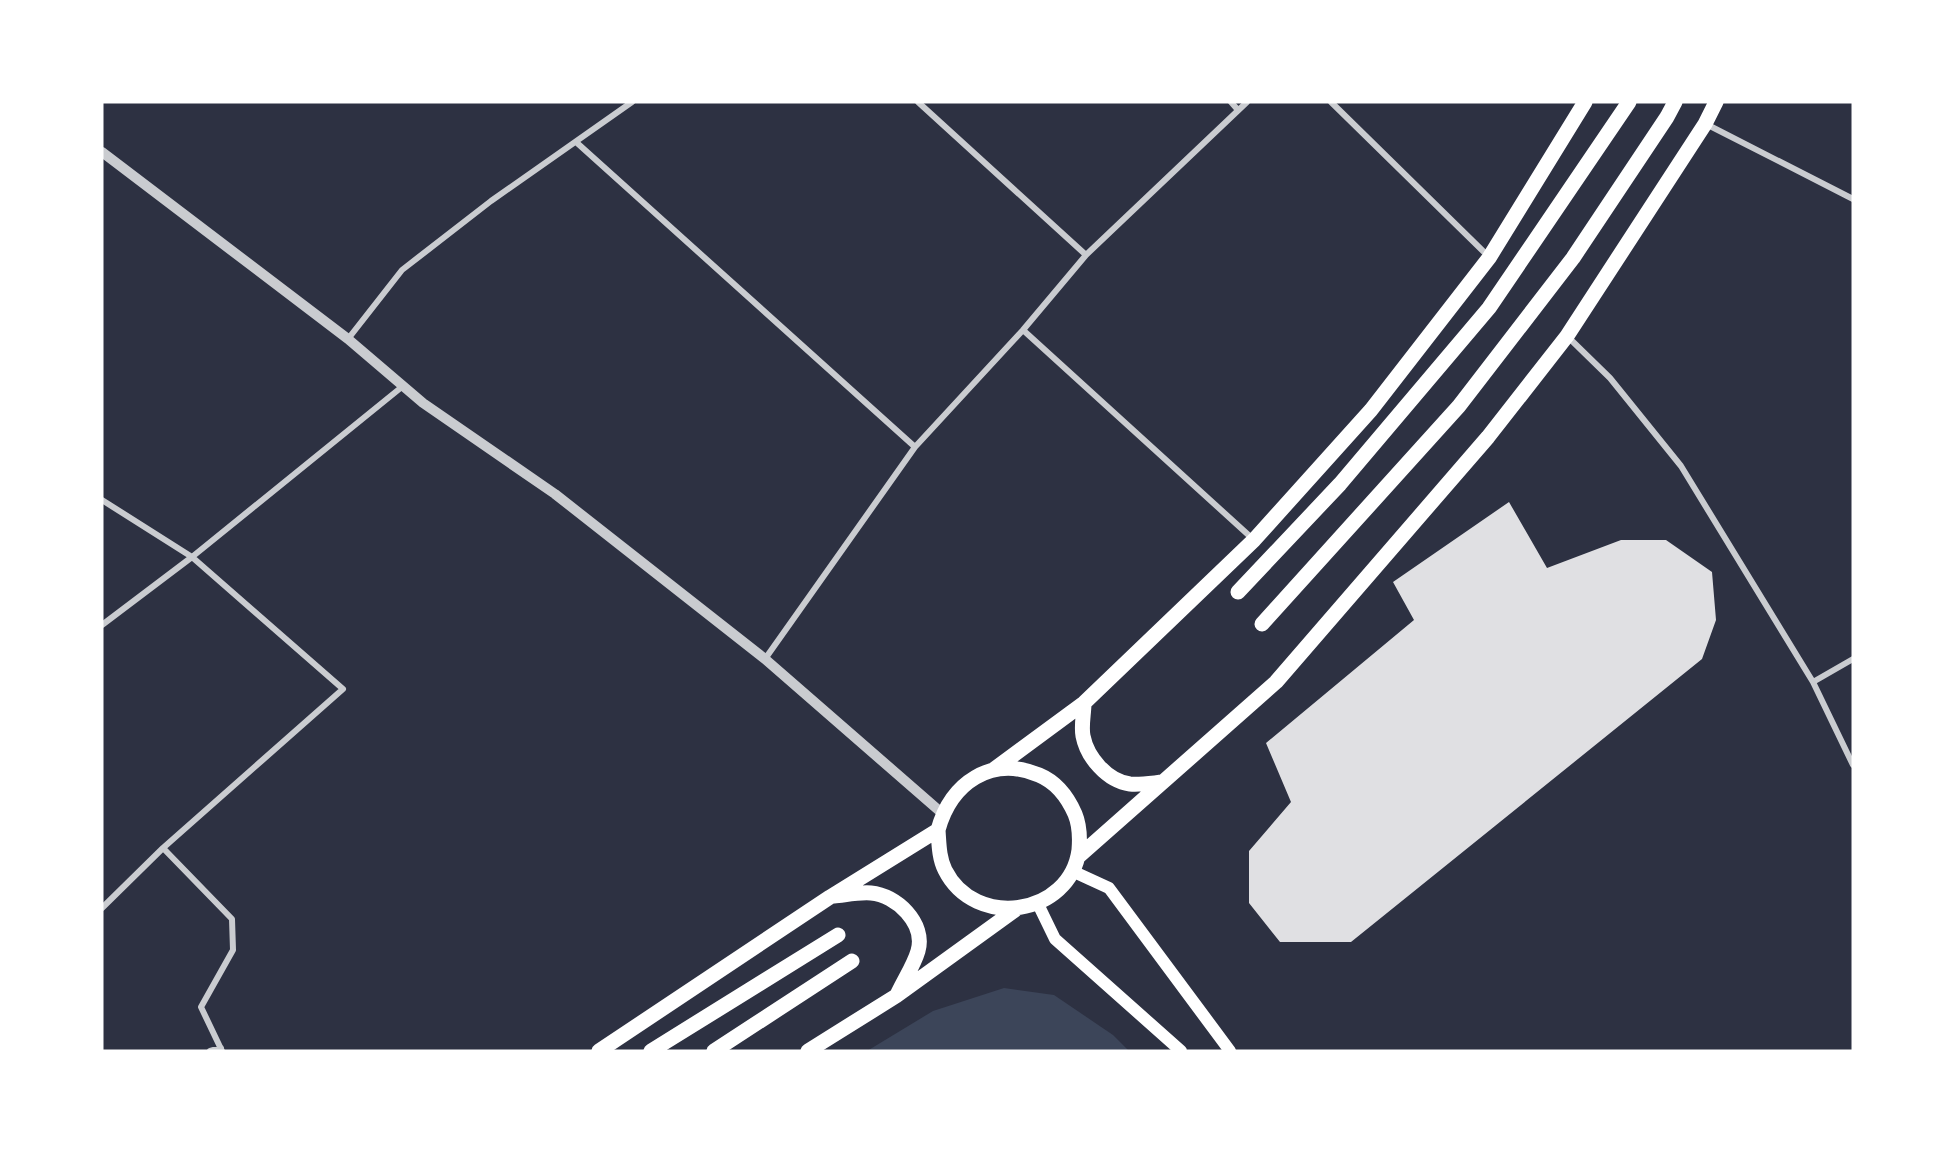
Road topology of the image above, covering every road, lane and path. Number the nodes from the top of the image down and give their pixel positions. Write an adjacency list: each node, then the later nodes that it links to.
1 (632, 102): 12 (street)
2 (918, 102): 15 (street)
3 (1231, 102): 10 (street)
4 (1247, 102): 10 (street)
5 (1331, 102): 16 (street)
6 (1585, 102): 16 (main road)
7 (1629, 102): 25 (main road)
8 (1675, 102): 26 (main road)
9 (1716, 102): 11 (main road)
10 (1239, 111): 15 (street)
11 (1705, 124): 14 (street); 18 (main road)
12 (576, 142): 19 (street); 21 (street)
13 (102, 152): 19 (street)
14 (1853, 199)
15 (1086, 255): 17 (street)
16 (1489, 258): 23 (main road)
17 (1023, 330): 21 (street); 23 (street)
18 (1567, 336): 30 (street); 34 (main road)
19 (348, 339): 20 (street)
20 (403, 386): 24 (street); 28 (street)
21 (915, 447): 28 (street)
22 (102, 500): 24 (street)
23 (1254, 540): 31 (main road)
24 (192, 556): 27 (street); 37 (street)
25 (1238, 592)
26 (1262, 624)
27 (102, 625)
28 (765, 659): 35 (street)
29 (1853, 659): 30 (street)
30 (1813, 681): 32 (street)
31 (1084, 703): 33 (main road); 34 (main road)
32 (1853, 765)
33 (993, 770): 35 (main road); 38 (main road)
34 (1162, 782): 38 (main road)
35 (943, 814): 36 (main road)
36 (938, 830): 40 (main road); 43 (main road)
37 (163, 848): 42 (street); 47 (street)
38 (1078, 856): 39 (main road)
39 (1072, 871): 41 (main road); 54 (main road)
40 (830, 897): 46 (main road); 49 (main road)
41 (1038, 904): 43 (main road); 53 (main road)
42 (102, 908)
43 (1015, 910): 46 (main road)
44 (838, 935): 50 (main road)
45 (852, 962): 51 (main road)
46 (896, 996): 52 (main road)
47 (221, 1049): 48 (street)
48 (210, 1051)
49 (599, 1051)
50 (651, 1051)
51 (714, 1051)
52 (808, 1051)
53 (1181, 1051)
54 (1230, 1051)

